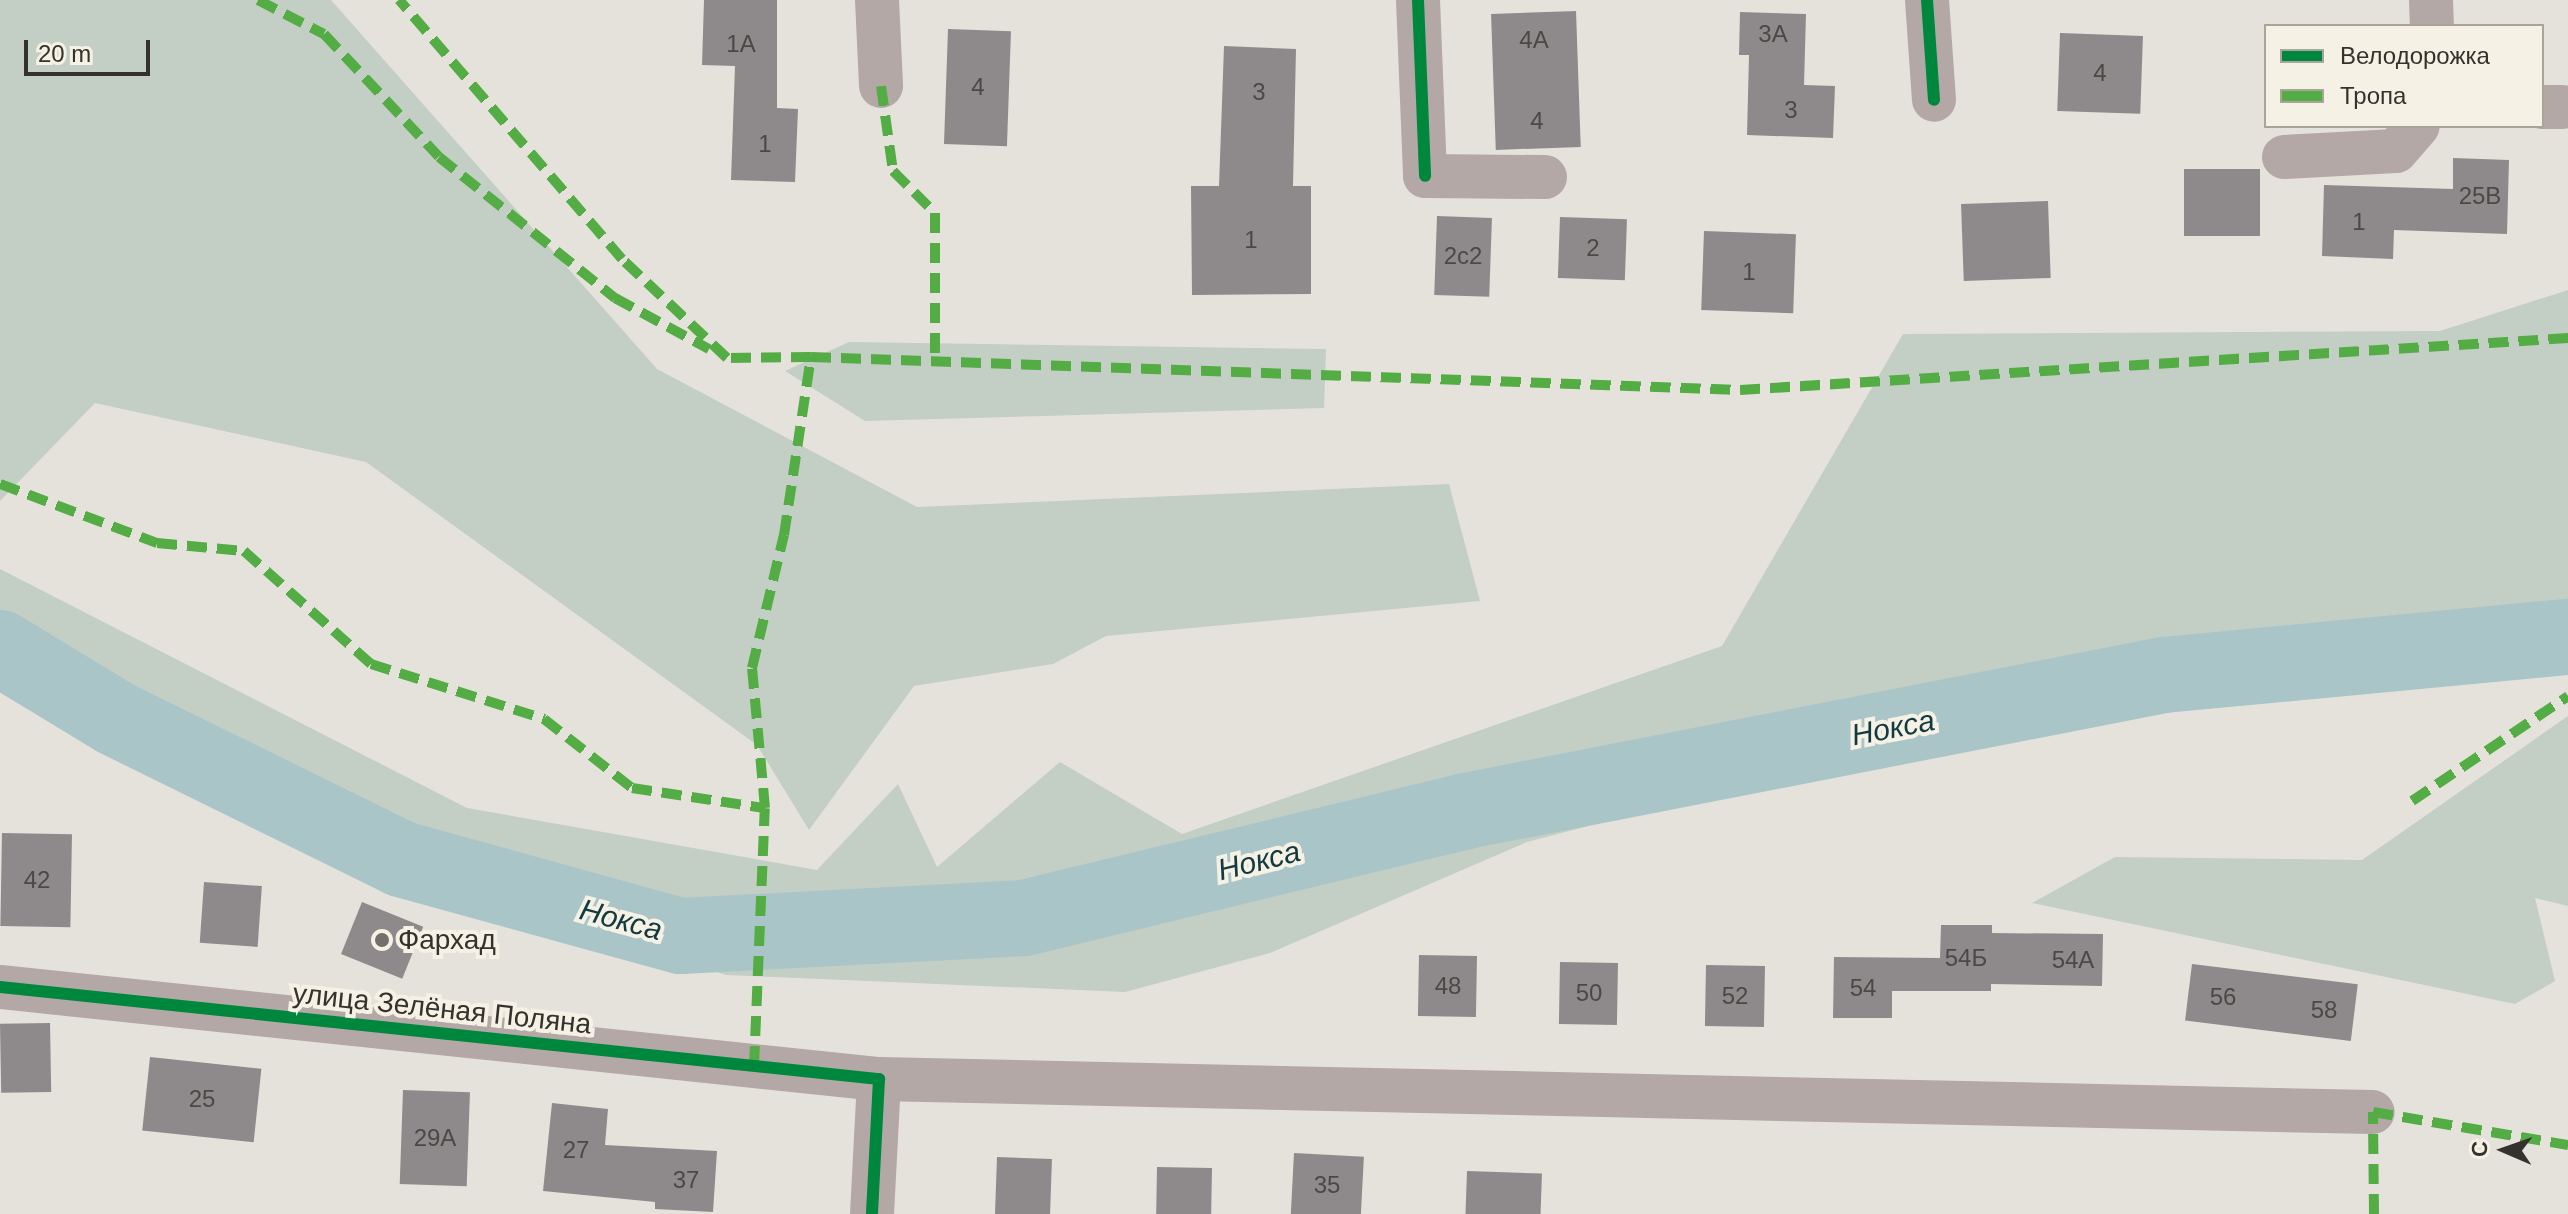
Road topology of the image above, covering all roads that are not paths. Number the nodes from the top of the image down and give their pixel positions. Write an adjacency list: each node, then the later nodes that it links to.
1 (877, 0): 6 (street)
2 (1418, 0): 10 (street)
3 (1927, 0): 7 (street)
4 (2431, 0): 5 (street)
5 (2432, 24)
6 (881, 86)
7 (1934, 100)
8 (2416, 128): 9 (street)
9 (2284, 157)
10 (1545, 177)
11 (0, 987): 12 (street, улица Зелёная Поляна)
12 (879, 1079): 13 (street, улица Зелёная Поляна); 14 (street)
13 (2373, 1112)
14 (872, 1214)

